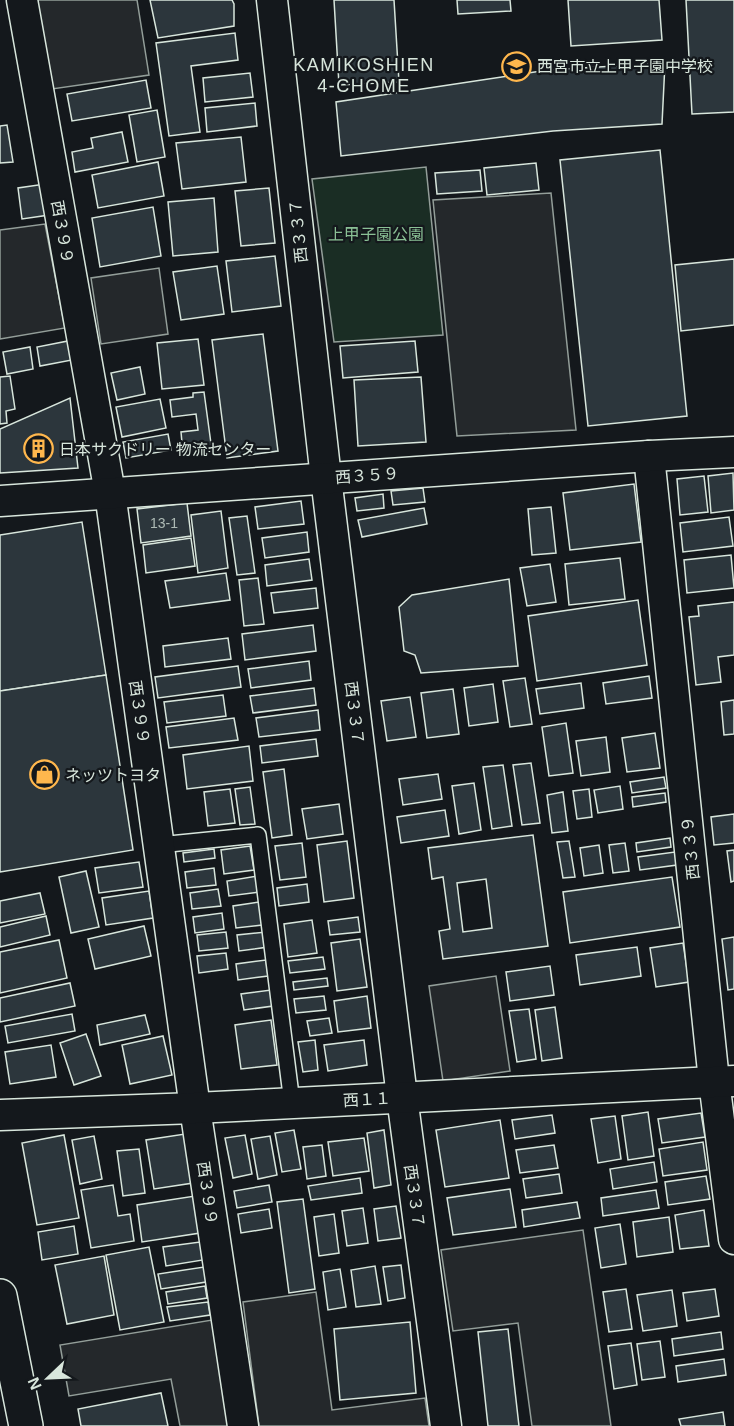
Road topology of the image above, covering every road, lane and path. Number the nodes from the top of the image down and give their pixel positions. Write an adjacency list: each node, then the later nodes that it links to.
1 (22, 0): 6 (street, 西３９９)
2 (272, 0): 5 (street, 西３３７)
3 (734, 452): 4 (street, 西３５９)
4 (649, 456): 5 (street, 西３５９); 9 (street, 西３３９)
5 (326, 478): 6 (street, 西３５９); 10 (street, 西３３７)
6 (110, 493): 7 (street, 西３５９); 8 (street, 西３９９)
7 (0, 501)
8 (159, 845): 11 (lane); 12 (street, 西３９９)
9 (724, 1081): 10 (street, 西１１); 14 (street, 西３３９)
10 (402, 1097): 11 (street, 西１１); 18 (street, 西３３７)
11 (292, 1103): 12 (street, 西１１)
12 (195, 1108): 13 (street, 西１１); 17 (street, 西３９９)
13 (0, 1115)
14 (734, 1239)
15 (0, 1296): 16 (highway)
16 (26, 1426)
17 (243, 1426)
18 (446, 1426)

